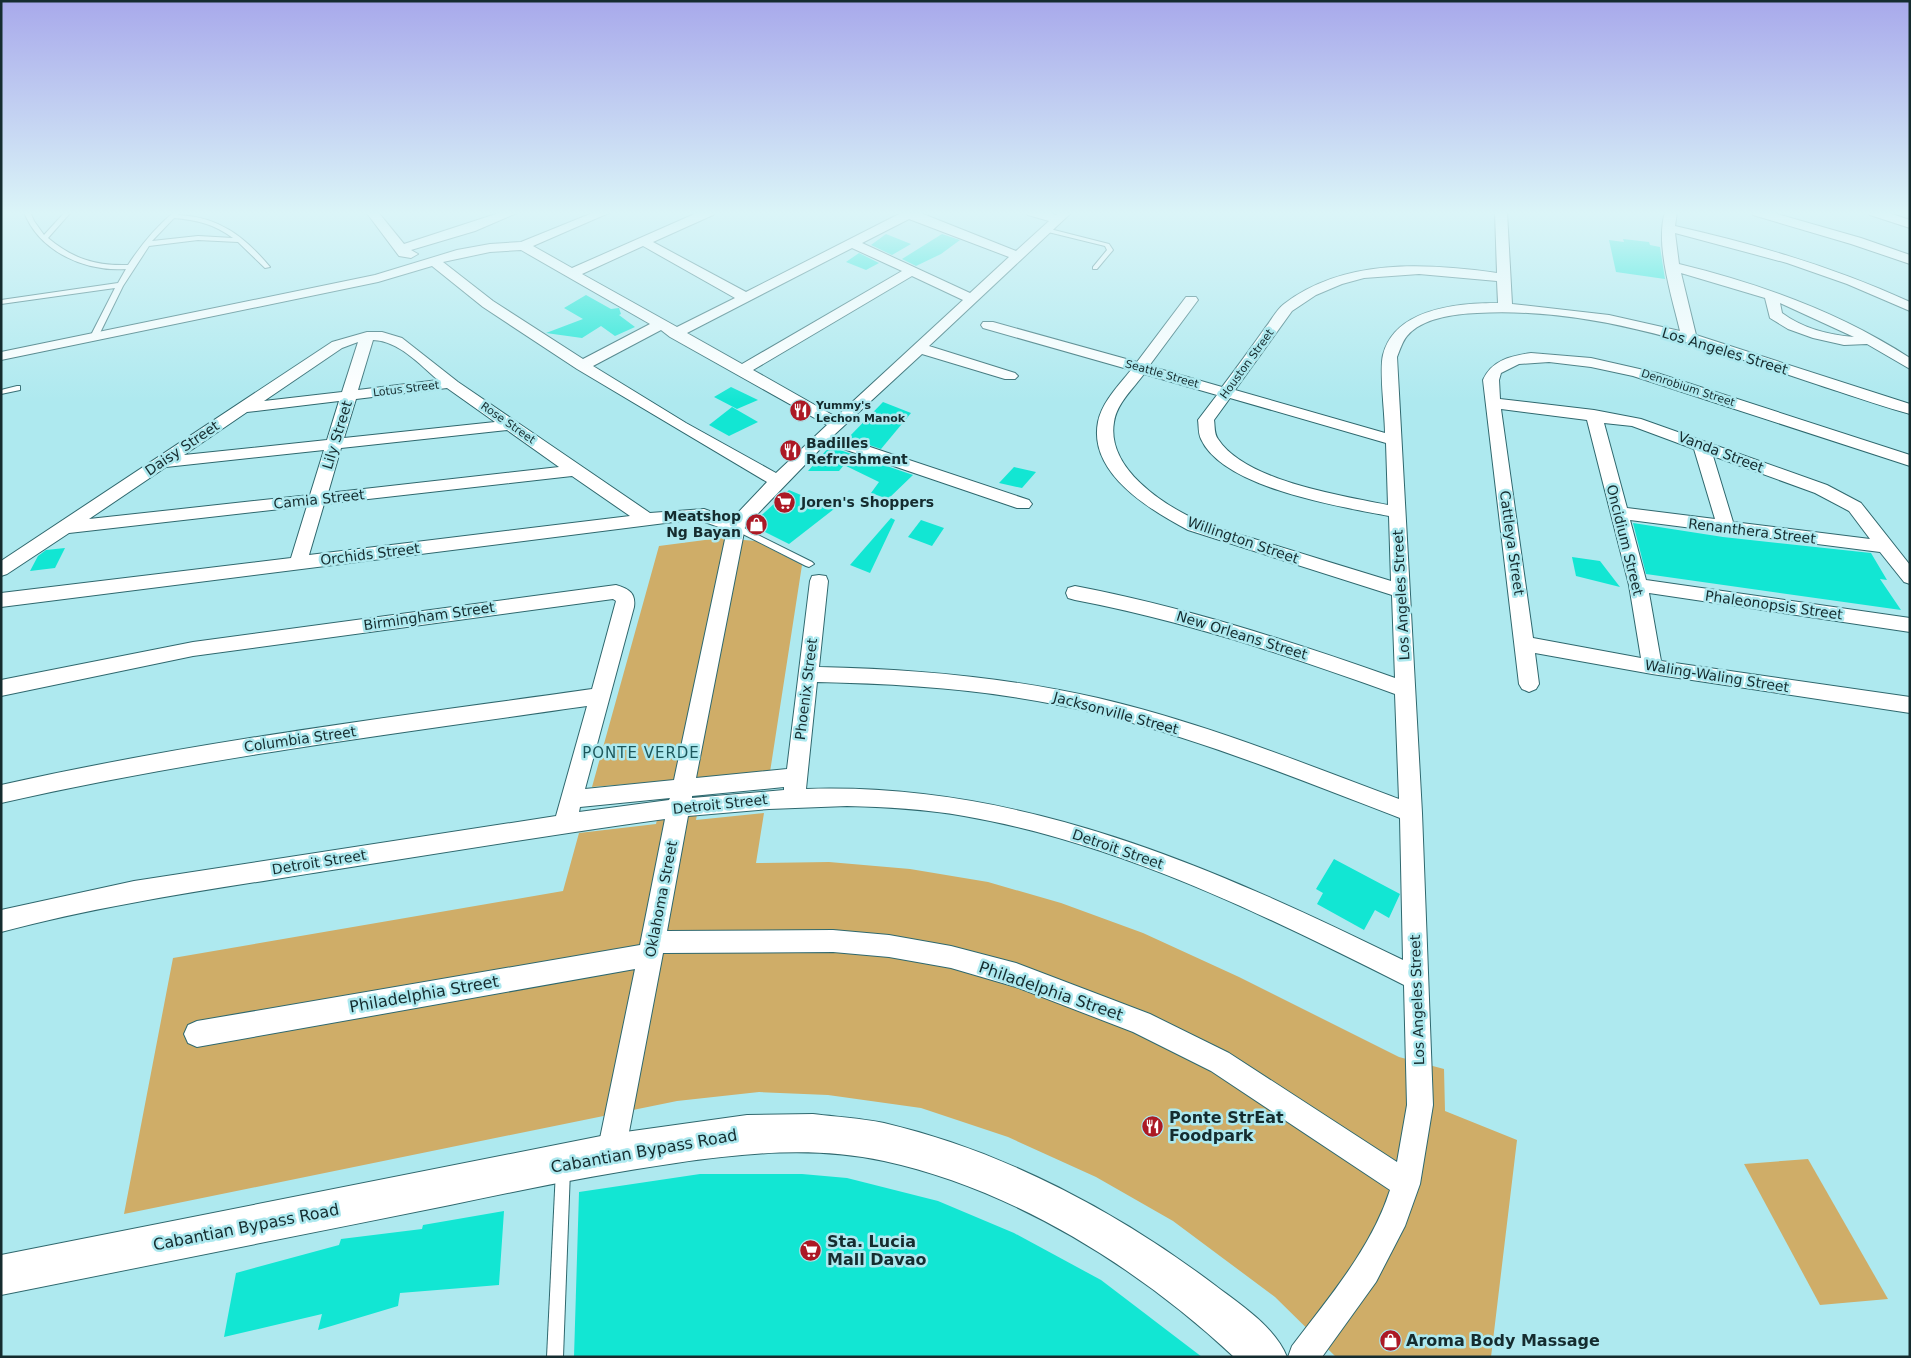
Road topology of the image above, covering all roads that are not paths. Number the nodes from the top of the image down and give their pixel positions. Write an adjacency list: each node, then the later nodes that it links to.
1 (124, 275): 16 (lane)
2 (382, 275): 28 (street)
3 (447, 275): 34 (street)
4 (572, 275): 24 (street)
5 (705, 275): 18 (street)
6 (789, 275): 18 (street)
7 (905, 275): 36 (street)
8 (921, 275): 19 (street)
9 (997, 275): 19 (street)
10 (1357, 275): 41 (street, Houston Street)
11 (1480, 275): 15 (street, Houston Street)
12 (1675, 275): 29 (street)
13 (1712, 275): 17 (street)
14 (1837, 275): 23 (street)
15 (1503, 278): 22 (street)
16 (119, 285): 21 (lane); 28 (lane)
17 (1772, 296): 30 (street); 30 (street)
18 (746, 298): 26 (street)
19 (972, 299): 31 (street)
20 (1191, 300): 35 (street, Willington Street)
21 (1, 302)
22 (1506, 308): 29 (street, Los Angeles Street); 50 (street, Los Angeles Street)
23 (1910, 308)
24 (659, 325): 26 (street); 34 (street)
25 (988, 325): 35 (street, Seattle Street)
26 (675, 334): 36 (street)
27 (367, 336): 38 (street, Rose Street); 42 (street, Lily Street); 44 (street, Daisy Street)
28 (94, 337): 32 (street)
29 (1689, 338): 45 (street, Los Angeles Street)
30 (1869, 340): 33 (street)
31 (919, 348): 37 (street); 47 (street)
32 (1, 356)
33 (1910, 365)
34 (582, 366): 56 (street)
35 (1140, 368): 41 (street, Seattle Street); 71 (street, Willington Street)
36 (741, 371): 47 (street)
37 (1010, 376)
38 (451, 384): 42 (street, Lotus Street); 48 (street, Rose Street)
39 (17, 388): 40 (lane)
40 (1, 392)
41 (1226, 393): 50 (street, Seattle Street); 59 (street, Houston Street)
42 (349, 396): 44 (street, Lotus Street); 51 (street, Lily Street)
43 (1493, 402): 46 (street, Vanda Street); 53 (street, Denrobium Street); 75 (street, Cattleya Street)
44 (241, 409): 54 (street, Daisy Street)
45 (1910, 409)
46 (1594, 415): 52 (street, Vanda Street); 60 (street, Oncidium Street)
47 (838, 424): 49 (street)
48 (511, 425): 51 (street); 55 (street, Rose Street)
49 (823, 437): 56 (street); 58 (street)
50 (1394, 440): 59 (street, Los Angeles Street)
51 (334, 444): 54 (street); 57 (street, Lily Street)
52 (1702, 446): 64 (street); 65 (street, Vanda Street)
53 (1910, 461)
54 (161, 463): 62 (street, Daisy Street)
55 (573, 471): 57 (street, Camia Street); 61 (street, Rose Street)
56 (778, 481): 63 (street)
57 (318, 499): 62 (street, Camia Street); 66 (street, Lily Street)
58 (1023, 504)
59 (1398, 512): 71 (street, Los Angeles Street)
60 (1618, 513): 64 (street, Renanthera Street); 70 (street, Oncidium Street)
61 (647, 519): 63 (street, Orchids Street); 66 (street, Orchids Street)
62 (65, 527): 67 (street, Daisy Street)
63 (736, 527): 68 (lane); 85 (street, Oklahoma Street)
64 (1726, 528): 65 (street, Renanthera Street)
65 (1887, 547): 69 (street, Vanda Street)
66 (298, 563): 73 (street, Orchids Street)
67 (1, 570)
68 (814, 573): 77 (street, Phoenix Street)
69 (1910, 578)
70 (1638, 585): 74 (street, Phaleonopsis Street); 76 (street, Oncidium Street)
71 (1401, 591): 80 (street, Los Angeles Street)
72 (1075, 593): 80 (street, New Orleans Street)
73 (1, 600)
74 (1910, 626)
75 (1526, 644): 76 (street, Waling-Waling Street); 78 (street, Cattleya Street)
76 (1652, 666): 82 (street, Waling-Waling Street)
77 (808, 674): 83 (street, Phoenix Street); 87 (street, Jacksonville Street)
78 (1529, 684)
79 (1, 688): 81 (street, Birmingham Street)
80 (1406, 690): 87 (street, Los Angeles Street)
81 (600, 696): 84 (street, Columbia Street); 86 (street, Birmingham Street)
82 (1910, 705)
83 (795, 787): 85 (street, Detroit Street); 91 (street, Detroit Street)
84 (1, 794)
85 (680, 798): 86 (street, Detroit Street); 88 (street, Detroit Street); 90 (street, Oklahoma Street)
86 (571, 799): 88 (street, Birmingham Street)
87 (1411, 813): 91 (street, Los Angeles Street)
88 (565, 822): 89 (street, Detroit Street)
89 (1, 921)
90 (651, 948): 92 (street, Philadelphia Street); 93 (street, Oklahoma Street); 95 (street, Philadelphia Street)
91 (1415, 978): 95 (street, Los Angeles Street)
92 (197, 1034)
93 (611, 1153): 94 (main road, Cabantian Bypass Road); 98 (main road, Cabantian Bypass Road)
94 (563, 1164): 96 (main road, Cabantian Bypass Road); 97 (lane)
95 (1406, 1184): 99 (street, Los Angeles Street)
96 (1, 1275)
97 (555, 1357)
98 (1266, 1357)
99 (1303, 1357)

